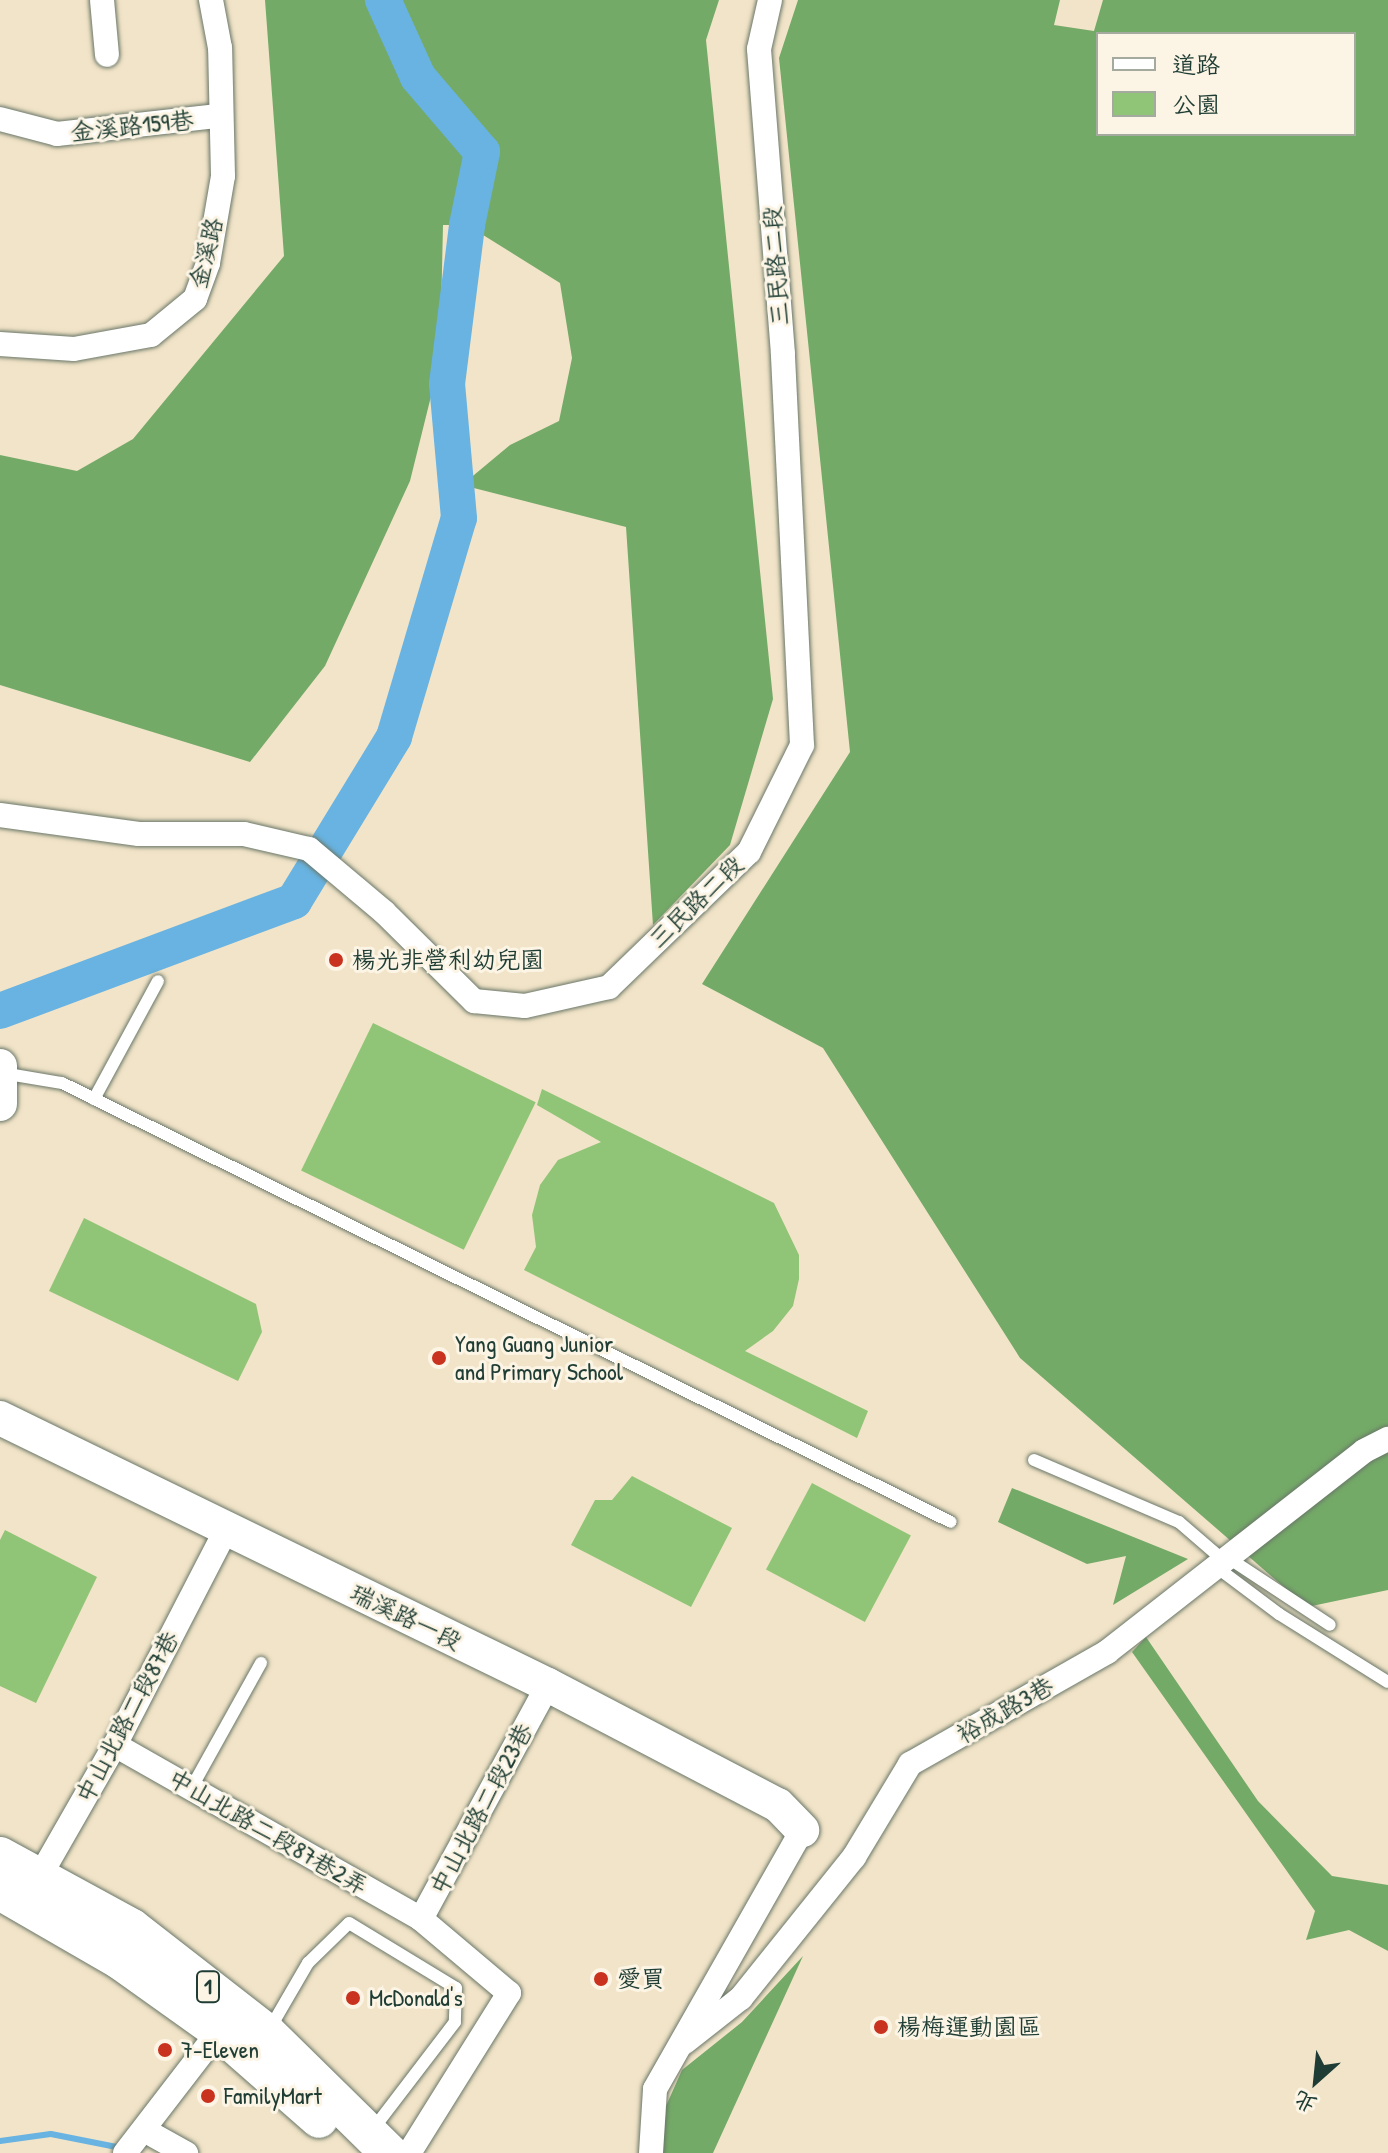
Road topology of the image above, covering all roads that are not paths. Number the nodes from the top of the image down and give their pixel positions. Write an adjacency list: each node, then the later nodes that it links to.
1 (102, 0): 4 (street)
2 (211, 0): 5 (street, 金溪路)
3 (770, 0): 8 (street, 三民路二段)
4 (107, 55)
5 (218, 116): 6 (street, 金溪路159巷); 7 (street, 金溪路)
6 (0, 119)
7 (0, 344)
8 (0, 815)
9 (158, 981): 12 (lane)
10 (0, 1066): 11 (street)
11 (1, 1073): 12 (lane); 13 (street)
12 (94, 1099): 17 (lane)
13 (0, 1104)
14 (0, 1418): 18 (street, 瑞溪路一段)
15 (1388, 1439): 19 (street, 裕成路3巷)
16 (1034, 1460): 19 (lane)
17 (951, 1522)
18 (227, 1528): 23 (street, 瑞溪路一段); 24 (street, 中山北路二段87巷)
19 (1221, 1561): 20 (lane); 22 (lane); 32 (street, 裕成路3巷)
20 (1330, 1625)
21 (261, 1663): 25 (lane)
22 (1388, 1682)
23 (548, 1685): 26 (street, 瑞溪路一段); 29 (street, 中山北路二段23巷)
24 (115, 1745): 25 (street, 中山北路二段87巷2弄); 28 (street, 中山北路二段87巷)
25 (192, 1787): 29 (street, 中山北路二段87巷2弄)
26 (802, 1830): 32 (street, 裕成路3巷)
27 (0, 1856): 28 (main road, 1)
28 (21, 1890): 30 (main road, 1); 31 (main road, 1)
29 (421, 1919): 36 (street, 中山北路二段23巷)
30 (219, 2031): 33 (street); 34 (main road, 1)
31 (267, 2033): 34 (main road, 1); 34 (lane)
32 (685, 2042): 37 (street, 裕成路3巷)
33 (140, 2138): 35 (street)
34 (371, 2147)
35 (186, 2153)
36 (409, 2153)
37 (651, 2153)

